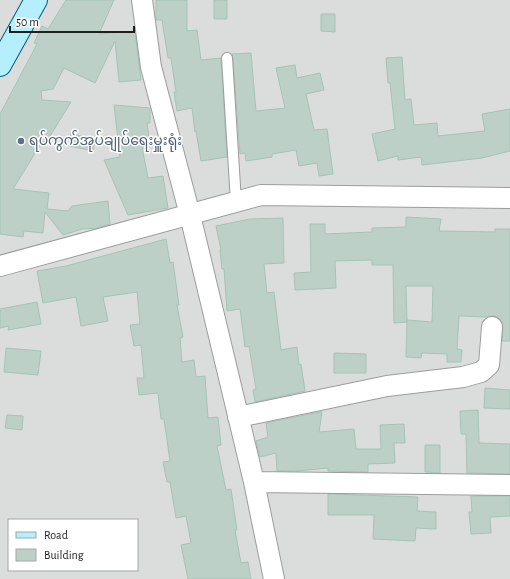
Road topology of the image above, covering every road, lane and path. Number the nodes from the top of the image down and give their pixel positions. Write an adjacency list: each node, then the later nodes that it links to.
1 (36, 0): 4 (main road)
2 (142, 0): 7 (street)
3 (227, 58): 6 (lane)
4 (0, 65)
5 (510, 198): 6 (street)
6 (236, 202): 7 (street)
7 (190, 215): 8 (street); 10 (street)
8 (0, 266)
9 (492, 327): 10 (street)
10 (238, 417): 11 (street)
11 (254, 482): 12 (street); 13 (street)
12 (510, 485)
13 (274, 579)

